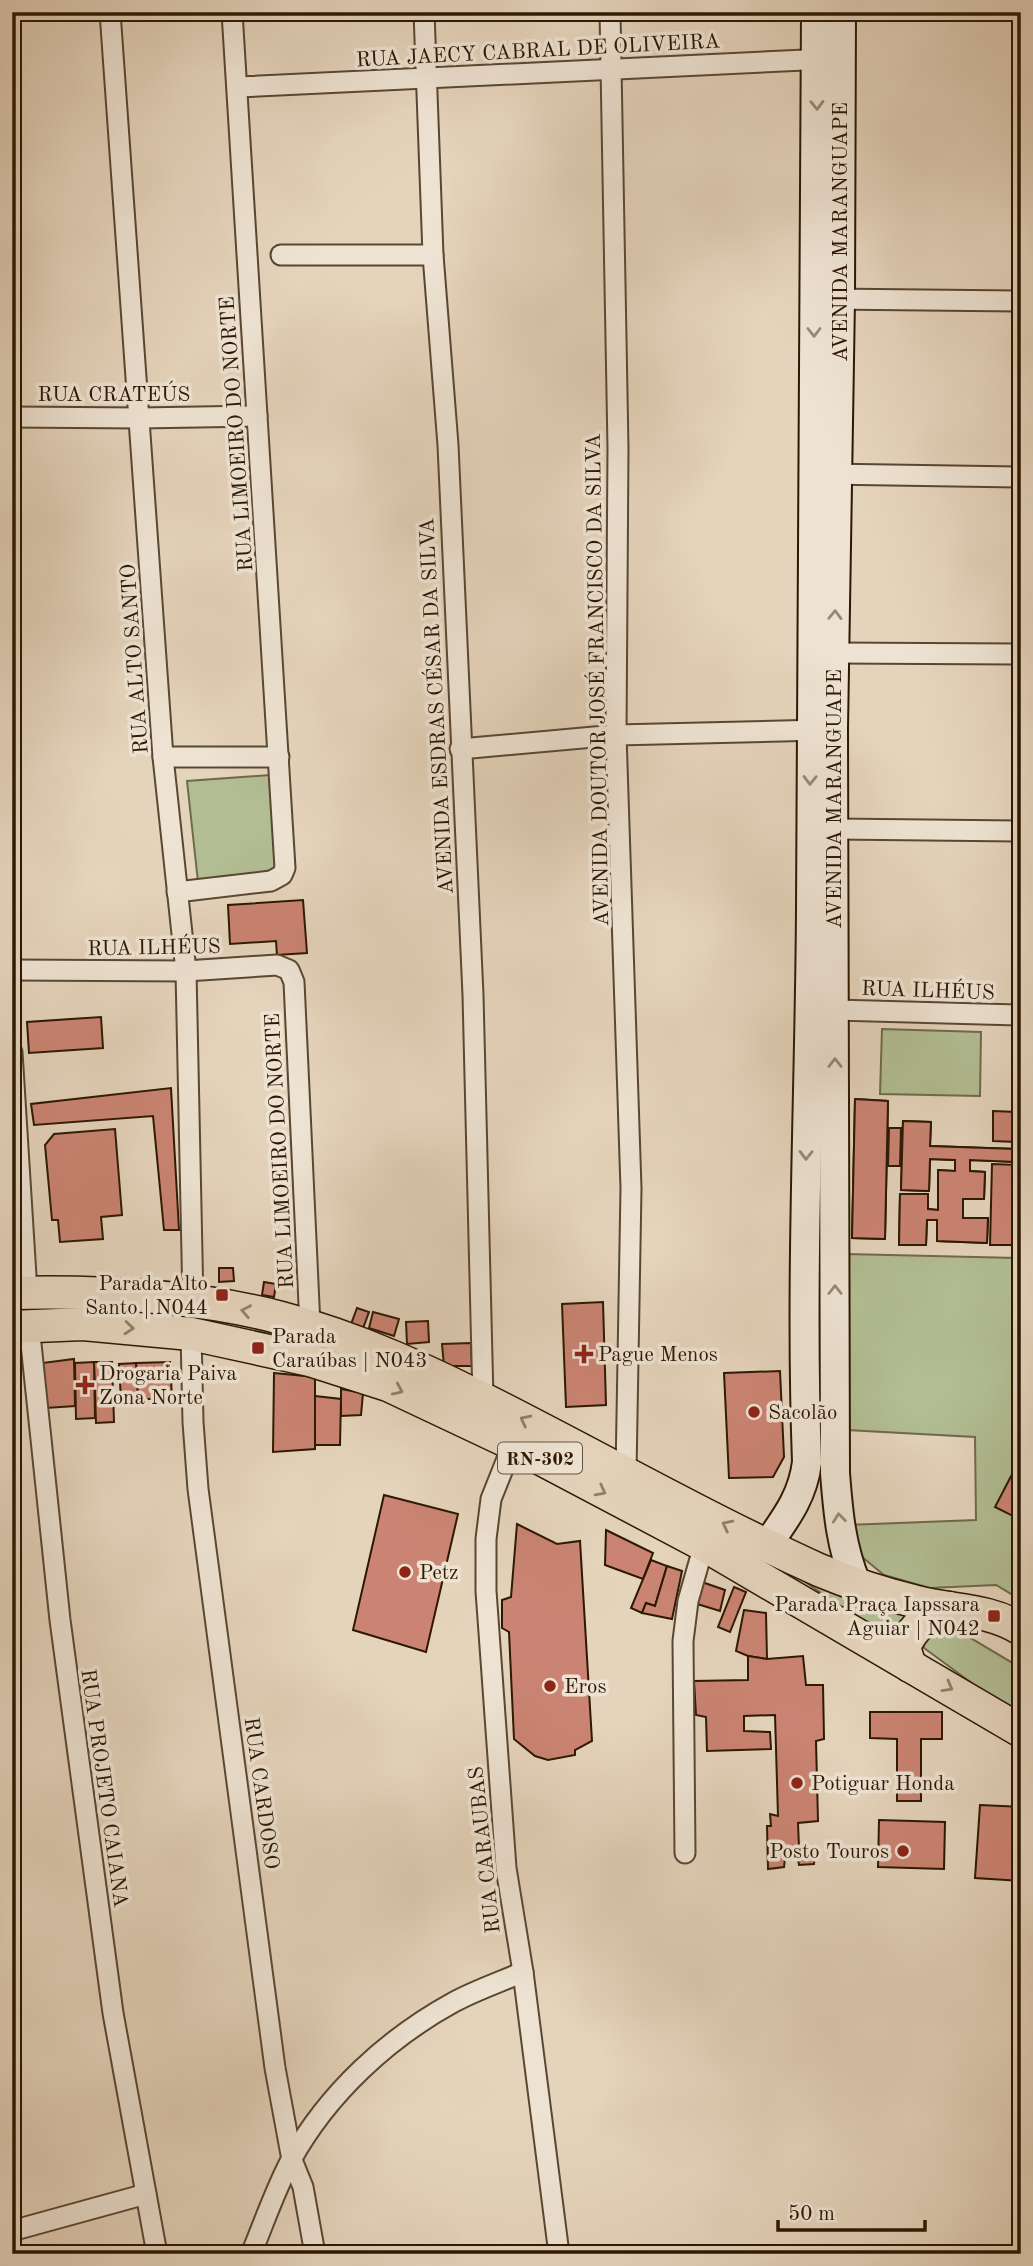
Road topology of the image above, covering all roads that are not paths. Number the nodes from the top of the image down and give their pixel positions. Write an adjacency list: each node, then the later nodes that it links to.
1 (110, 12): 17 (street, RUA ALTO SANTO)
2 (232, 12): 10 (street, RUA LIMOEIRO DO NORTE)
3 (424, 12): 9 (street, AVENIDA ESDRAS CÉSAR DA SILVA)
4 (610, 12): 8 (street, AVENIDA DOUTOR JOSÉ FRANCISCO DA SILVA)
5 (816, 12): 7 (main road, AVENIDA MARANGUAPE)
6 (841, 12): 7 (main road, AVENIDA MARANGUAPE)
7 (829, 59): 8 (street, RUA JAECY CABRAL DE OLIVEIRA); 13 (main road, AVENIDA MARANGUAPE)
8 (610, 68): 9 (street, RUA JAECY CABRAL DE OLIVEIRA); 23 (street, AVENIDA DOUTOR JOSÉ FRANCISCO DA SILVA)
9 (427, 79): 10 (street, RUA JAECY CABRAL DE OLIVEIRA); 11 (street, AVENIDA ESDRAS CÉSAR DA SILVA)
10 (238, 87): 15 (street, RUA LIMOEIRO DO NORTE)
11 (433, 255): 12 (street); 24 (street, AVENIDA ESDRAS CÉSAR DA SILVA)
12 (281, 256)
13 (827, 299): 14 (street); 18 (main road, AVENIDA MARANGUAPE)
14 (1021, 301)
15 (257, 416): 17 (street, RUA CRATEÚS); 26 (street, RUA LIMOEIRO DO NORTE)
16 (12, 417): 17 (street, RUA CRATEÚS)
17 (140, 418): 25 (street, RUA ALTO SANTO)
18 (825, 474): 19 (street); 20 (main road, AVENIDA MARANGUAPE, one-way to 18); 22 (main road, AVENIDA MARANGUAPE)
19 (1021, 477)
20 (834, 653): 21 (street); 22 (main road, AVENIDA MARANGUAPE)
21 (1021, 654)
22 (822, 730): 23 (street); 27 (main road, AVENIDA MARANGUAPE); 30 (main road, AVENIDA MARANGUAPE, one-way to 30)
23 (616, 735): 24 (street); 46 (street, AVENIDA DOUTOR JOSÉ FRANCISCO DA SILVA)
24 (460, 749): 42 (street, AVENIDA ESDRAS CÉSAR DA SILVA)
25 (163, 757): 26 (street); 29 (street, RUA ALTO SANTO)
26 (279, 757): 29 (street, RUA LIMOEIRO DO NORTE)
27 (835, 829): 28 (street); 34 (main road, AVENIDA MARANGUAPE)
28 (1021, 831)
29 (177, 892): 32 (street, RUA ALTO SANTO)
30 (811, 909): 34 (main road); 43 (main road, AVENIDA MARANGUAPE, one-way to 43)
31 (12, 970): 32 (street, RUA ILHÉUS)
32 (186, 971): 33 (street, RUA ILHÉUS); 38 (street, RUA ALTO SANTO)
33 (292, 975): 40 (street, RUA LIMOEIRO DO NORTE)
34 (835, 1010): 35 (street, RUA ILHÉUS); 44 (main road, AVENIDA MARANGUAPE, one-way to 34)
35 (1021, 1015)
36 (12, 1052): 37 (street)
37 (20, 1292): 38 (main road, RN-302)
38 (193, 1302): 40 (main road, RN-302, one-way to 38)
39 (21, 1326): 41 (main road, RN-302, one-way to 41); 57 (street, RUA PROJETO CAIANA)
40 (310, 1326): 42 (main road, RN-302)
41 (191, 1334): 45 (main road, RN-302, one-way to 45); 56 (street, RUA CARDOSO)
42 (483, 1399): 46 (main road, RN-302, one-way to 42)
43 (806, 1439): 44 (main road); 48 (main road, AVENIDA MARANGUAPE)
44 (835, 1439): 49 (main road, AVENIDA MARANGUAPE, one-way to 44)
45 (513, 1444): 47 (main road, RN-302, one-way to 47); 55 (street, RUA CARAUBAS)
46 (626, 1473): 48 (main road, RN-302, one-way to 46)
47 (704, 1545): 52 (main road, RN-302); 54 (street)
48 (767, 1545): 49 (main road, RN-302)
49 (856, 1583): 50 (main road, RN-302)
50 (949, 1608): 51 (main road, RN-302); 52 (main road)
51 (1021, 1629)
52 (910, 1666): 53 (main road, RN-302, one-way to 53)
53 (1021, 1731)
54 (685, 1853)
55 (523, 1972): 56 (street); 62 (street, RUA CARAUBAS)
56 (292, 2160): 60 (street); 61 (street, RUA CARDOSO)
57 (146, 2194): 58 (street); 59 (street, RUA PROJETO CAIANA)
58 (15, 2230)
59 (157, 2254)
60 (251, 2254)
61 (315, 2254)
62 (559, 2254)

